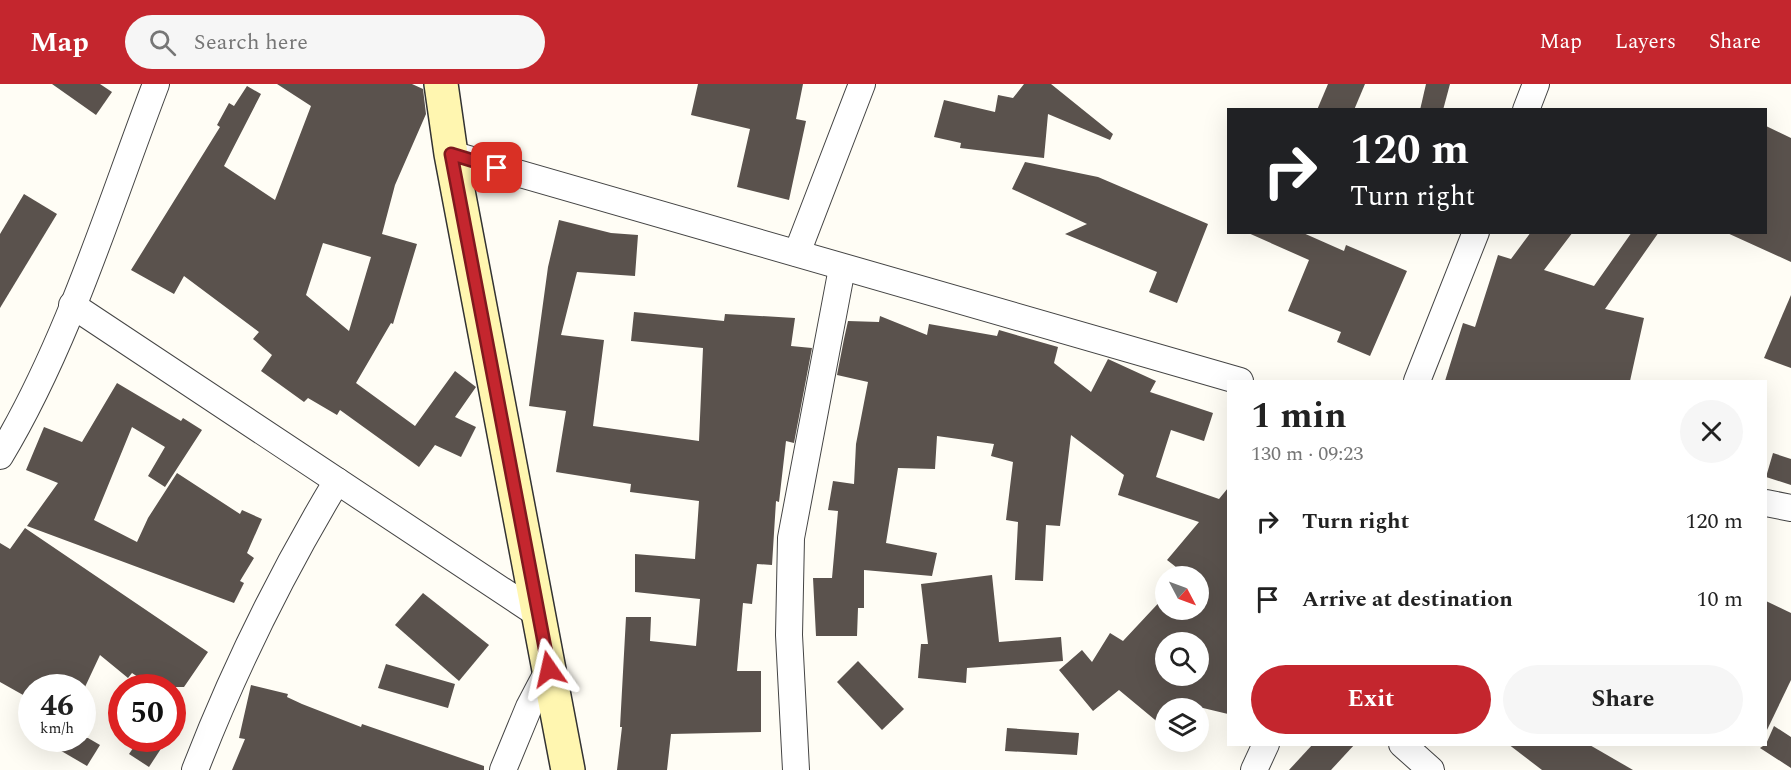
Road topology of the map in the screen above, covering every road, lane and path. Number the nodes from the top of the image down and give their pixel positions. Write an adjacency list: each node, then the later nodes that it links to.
1 (156, 84): 10 (street)
2 (441, 84): 6 (main road)
3 (862, 84): 8 (street)
4 (1536, 84): 5 (street)
5 (1527, 108)
6 (451, 154): 8 (street); 17 (main road)
7 (1475, 234): 12 (street)
8 (797, 253): 9 (street)
9 (842, 268): 11 (street); 24 (street)
10 (72, 305): 13 (street); 14 (street)
11 (1236, 380)
12 (1417, 380)
13 (0, 456)
14 (337, 481): 17 (street); 21 (street)
15 (1767, 503): 16 (street)
16 (1791, 508)
17 (539, 615): 18 (main road)
18 (549, 669): 22 (street); 23 (main road)
19 (1265, 746): 25 (street)
20 (1404, 746): 26 (street)
21 (195, 770)
22 (503, 770)
23 (568, 770)
24 (796, 770)
25 (1254, 770)
26 (1431, 770)

